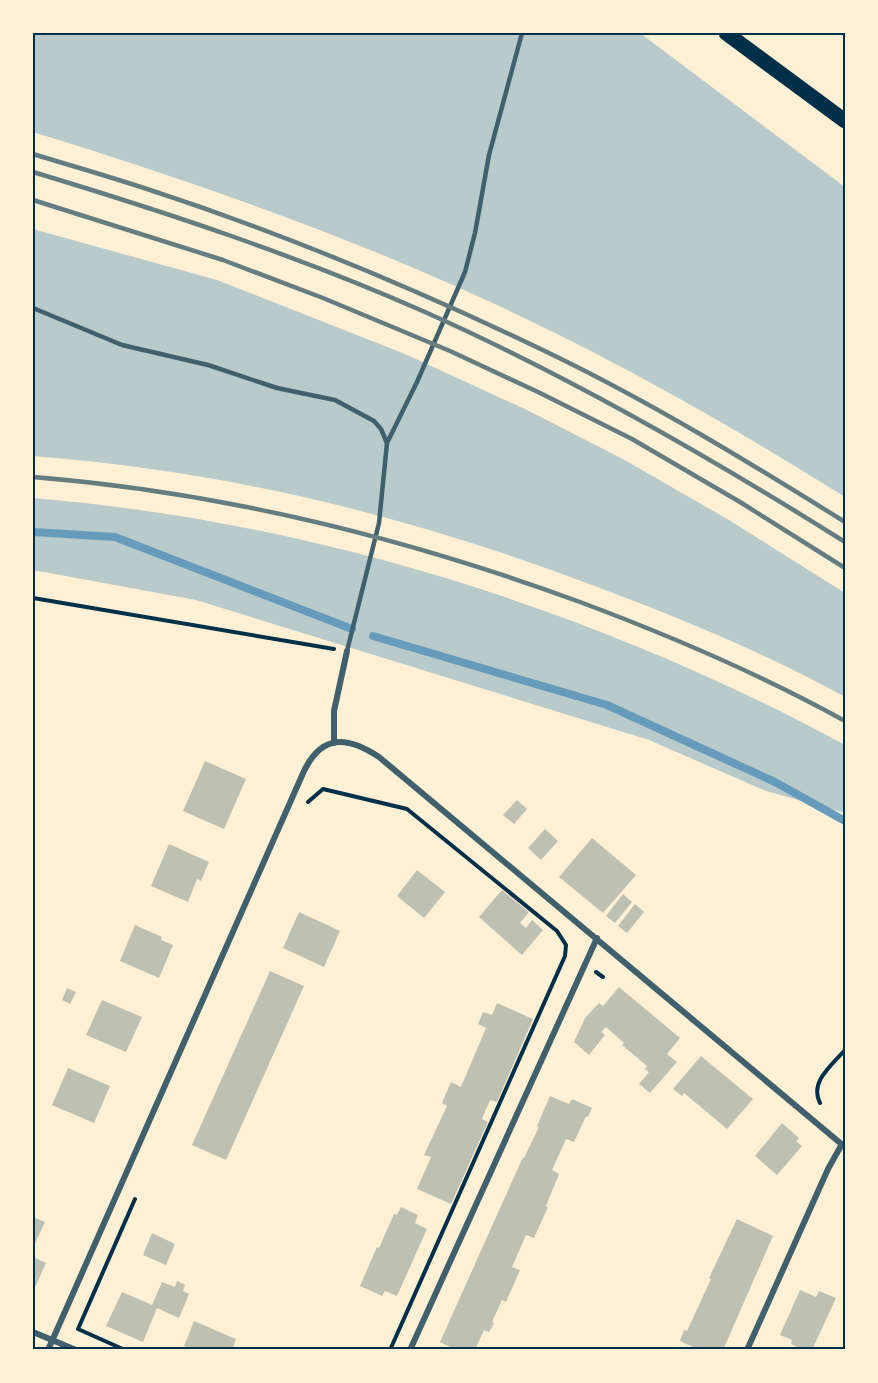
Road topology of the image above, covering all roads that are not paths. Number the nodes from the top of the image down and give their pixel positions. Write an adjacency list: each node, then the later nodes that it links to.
1 (522, 33): 5 (lane)
2 (726, 33): 3 (main road)
3 (845, 121)
4 (33, 308): 5 (lane)
5 (387, 443): 6 (lane)
6 (347, 651): 7 (street)
7 (334, 743): 8 (street); 11 (street)
8 (597, 938): 9 (street); 14 (street)
9 (844, 1145): 15 (street)
10 (33, 1332): 11 (street)
11 (52, 1340): 12 (street); 13 (street)
12 (48, 1350)
13 (76, 1350)
14 (410, 1350)
15 (747, 1350)

